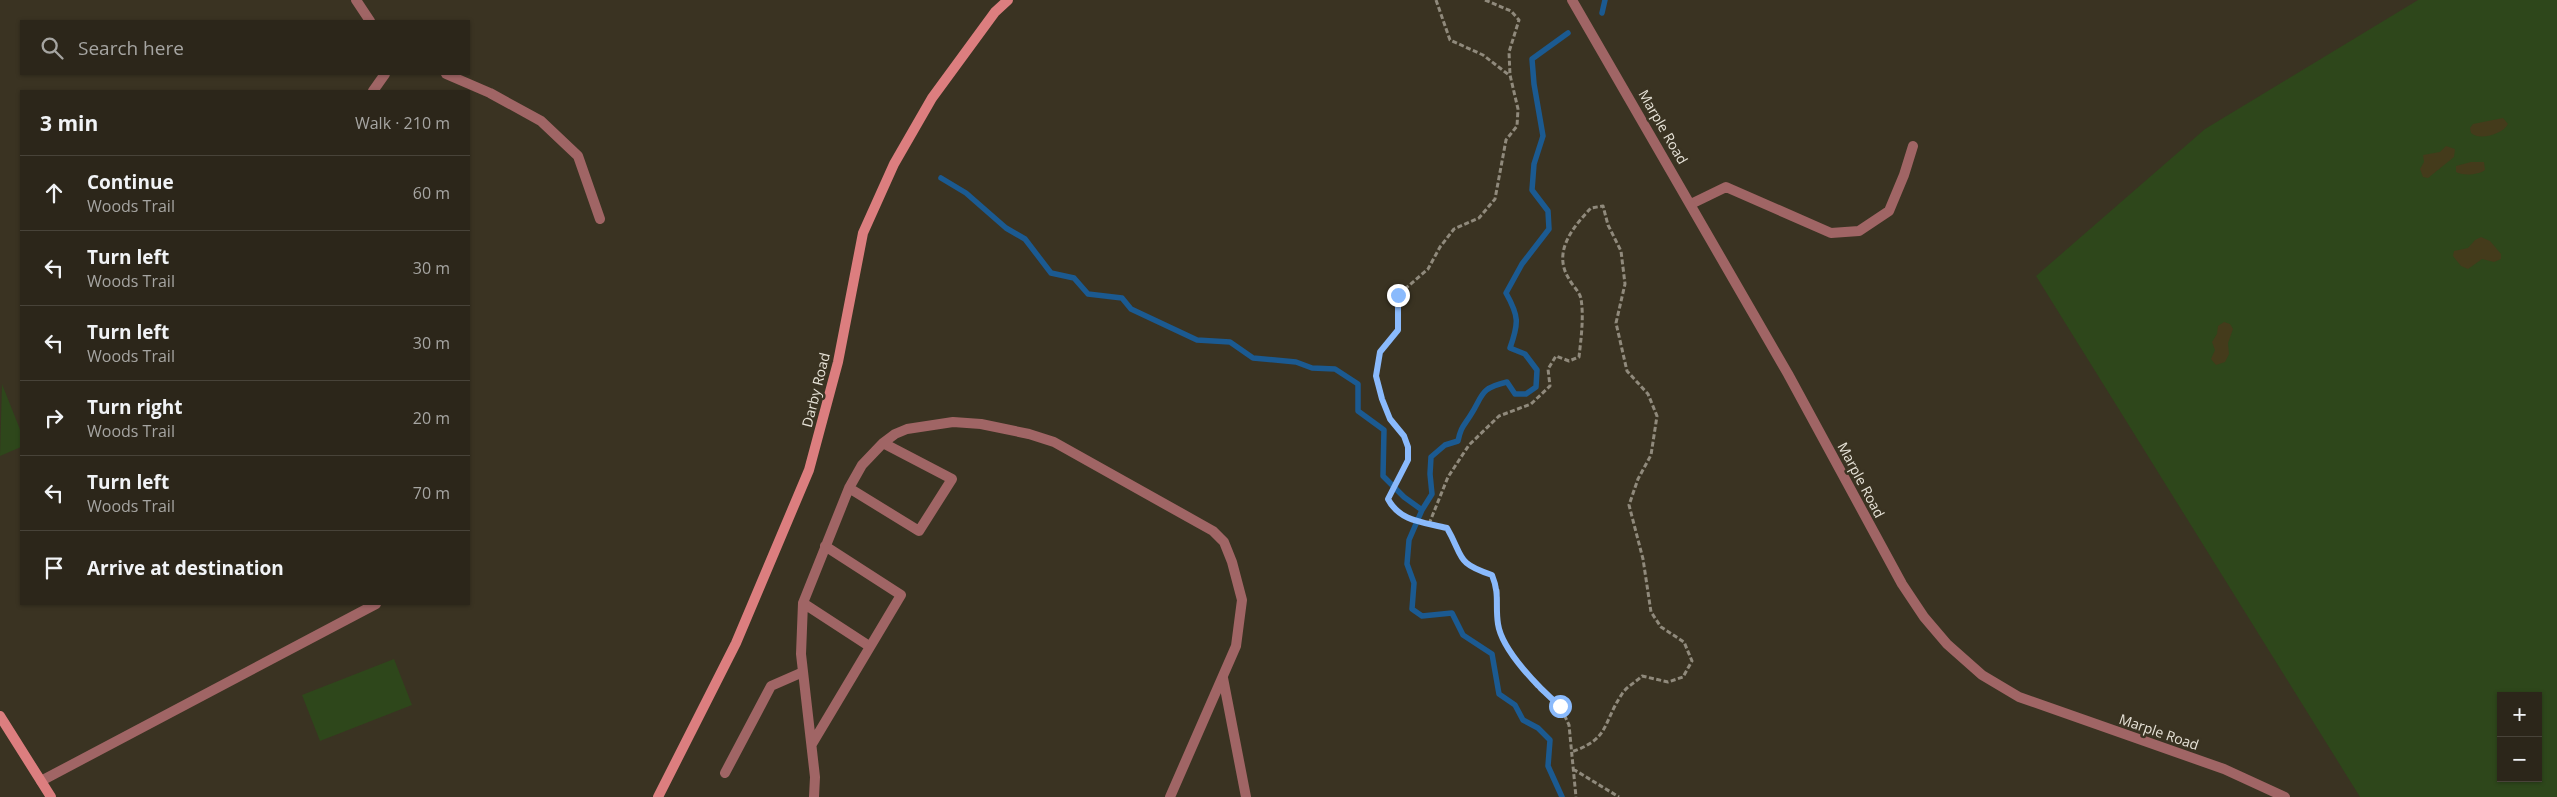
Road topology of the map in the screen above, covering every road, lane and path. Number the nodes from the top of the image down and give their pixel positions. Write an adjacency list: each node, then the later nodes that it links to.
1 (356, 0): 6 (street)
2 (1008, 0): 30 (main road, Darby Road)
3 (1436, 0): 9 (path)
4 (1485, 0): 9 (path)
5 (1572, 0): 12 (street, Marple Road)
6 (369, 20)
7 (384, 75): 10 (street)
8 (448, 75): 13 (street)
9 (1510, 75): 16 (path)
10 (374, 90)
11 (1913, 146): 12 (street)
12 (1691, 204): 36 (street, Marple Road)
13 (600, 219)
14 (883, 443): 15 (street); 15 (street); 22 (street)
15 (849, 488): 17 (street)
16 (1428, 523): 25 (path); 25 (path)
17 (825, 546): 18 (street); 20 (street)
18 (803, 603): 20 (street); 21 (street)
19 (374, 605): 28 (street)
20 (869, 646): 24 (street)
21 (803, 672): 24 (street); 27 (street)
22 (1222, 676): 32 (street); 33 (street)
23 (0, 716): 28 (main road)
24 (812, 744): 31 (street)
25 (1570, 752): 26 (path)
26 (1573, 769): 34 (path); 35 (path)
27 (725, 773)
28 (42, 781): 29 (main road)
29 (52, 797)
30 (658, 797)
31 (814, 797)
32 (1170, 797)
33 (1246, 797)
34 (1576, 797)
35 (1619, 797)
36 (2285, 797)

